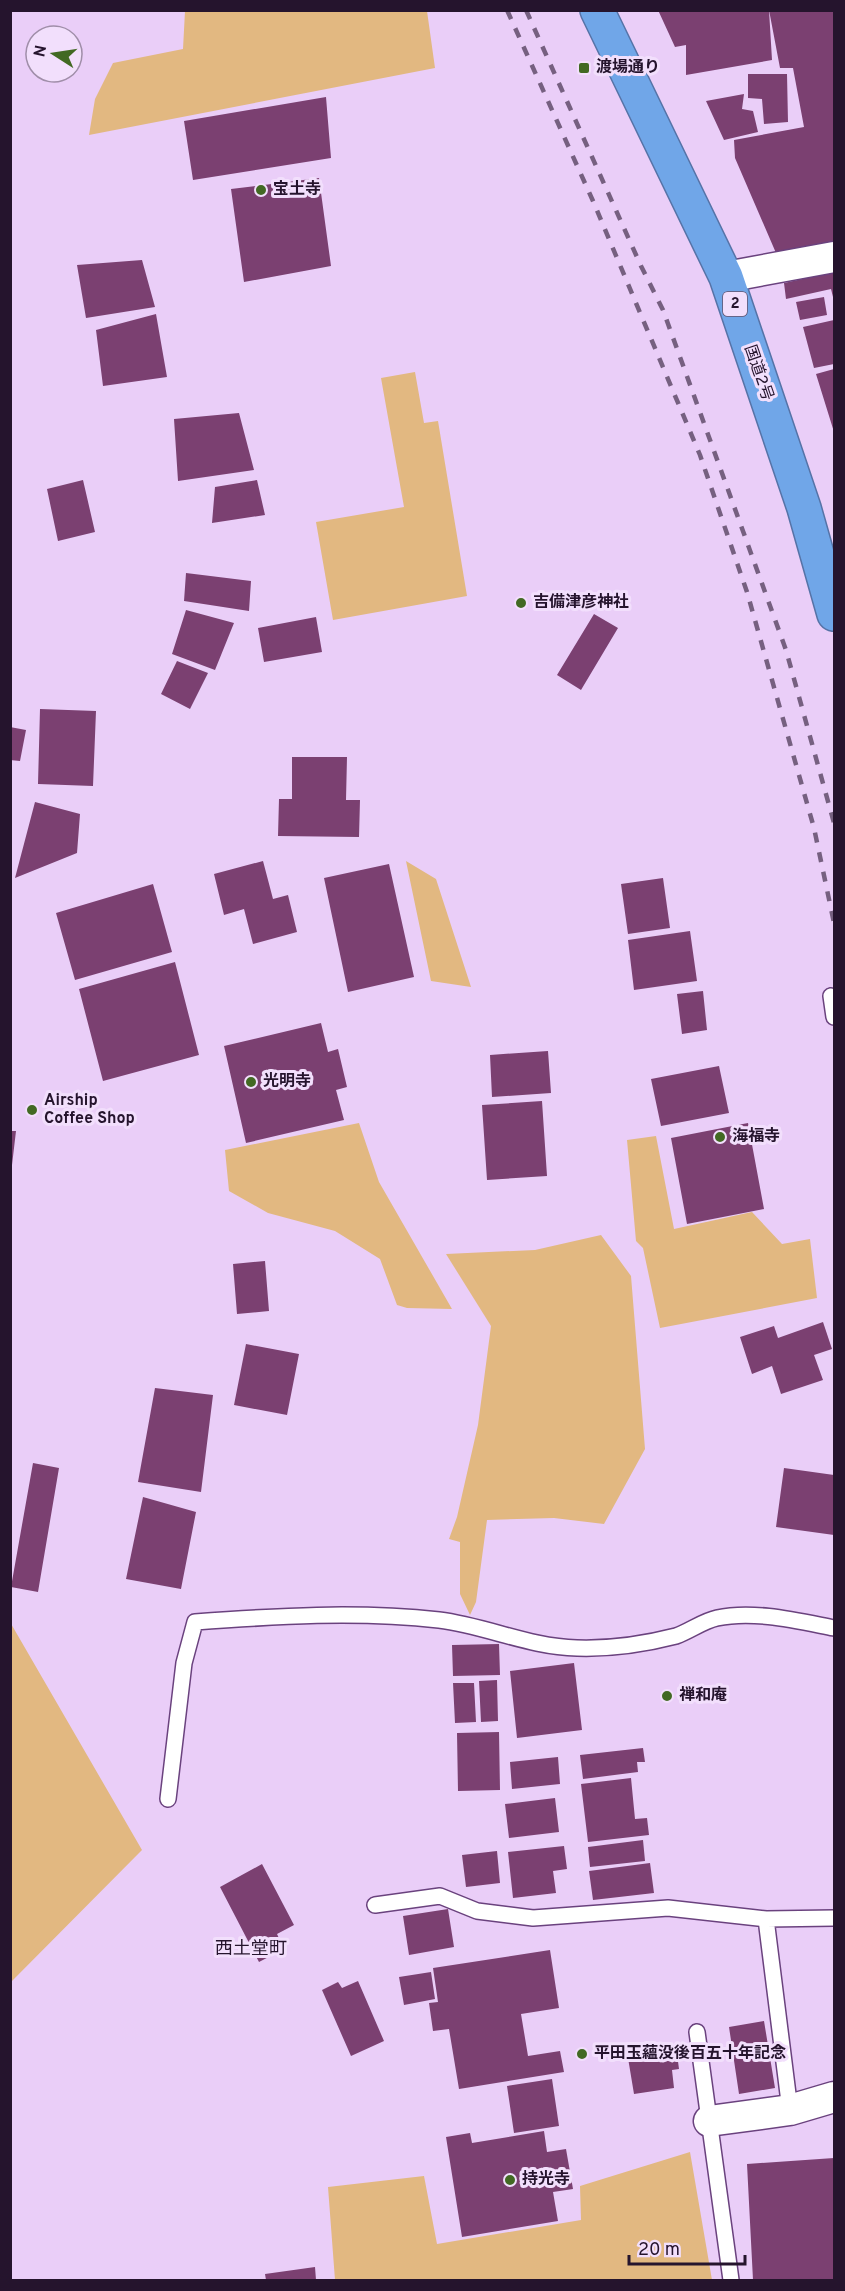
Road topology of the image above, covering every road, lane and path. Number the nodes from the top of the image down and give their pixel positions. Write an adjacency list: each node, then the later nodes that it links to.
1 (597, 10): 3 (highway, 国道2号 / 2)
2 (834, 257): 3 (street)
3 (726, 277): 4 (highway, 国道2号 / 2)
4 (834, 614)
5 (831, 996): 6 (lane)
6 (834, 1017)
7 (834, 1628): 8 (lane)
8 (168, 1799)
9 (375, 1905): 11 (lane)
10 (834, 1918): 11 (lane)
11 (766, 1919): 14 (lane)
12 (697, 2032): 15 (lane)
13 (834, 2097): 14 (street)
14 (790, 2110): 15 (street)
15 (709, 2121): 16 (lane)
16 (731, 2280)

